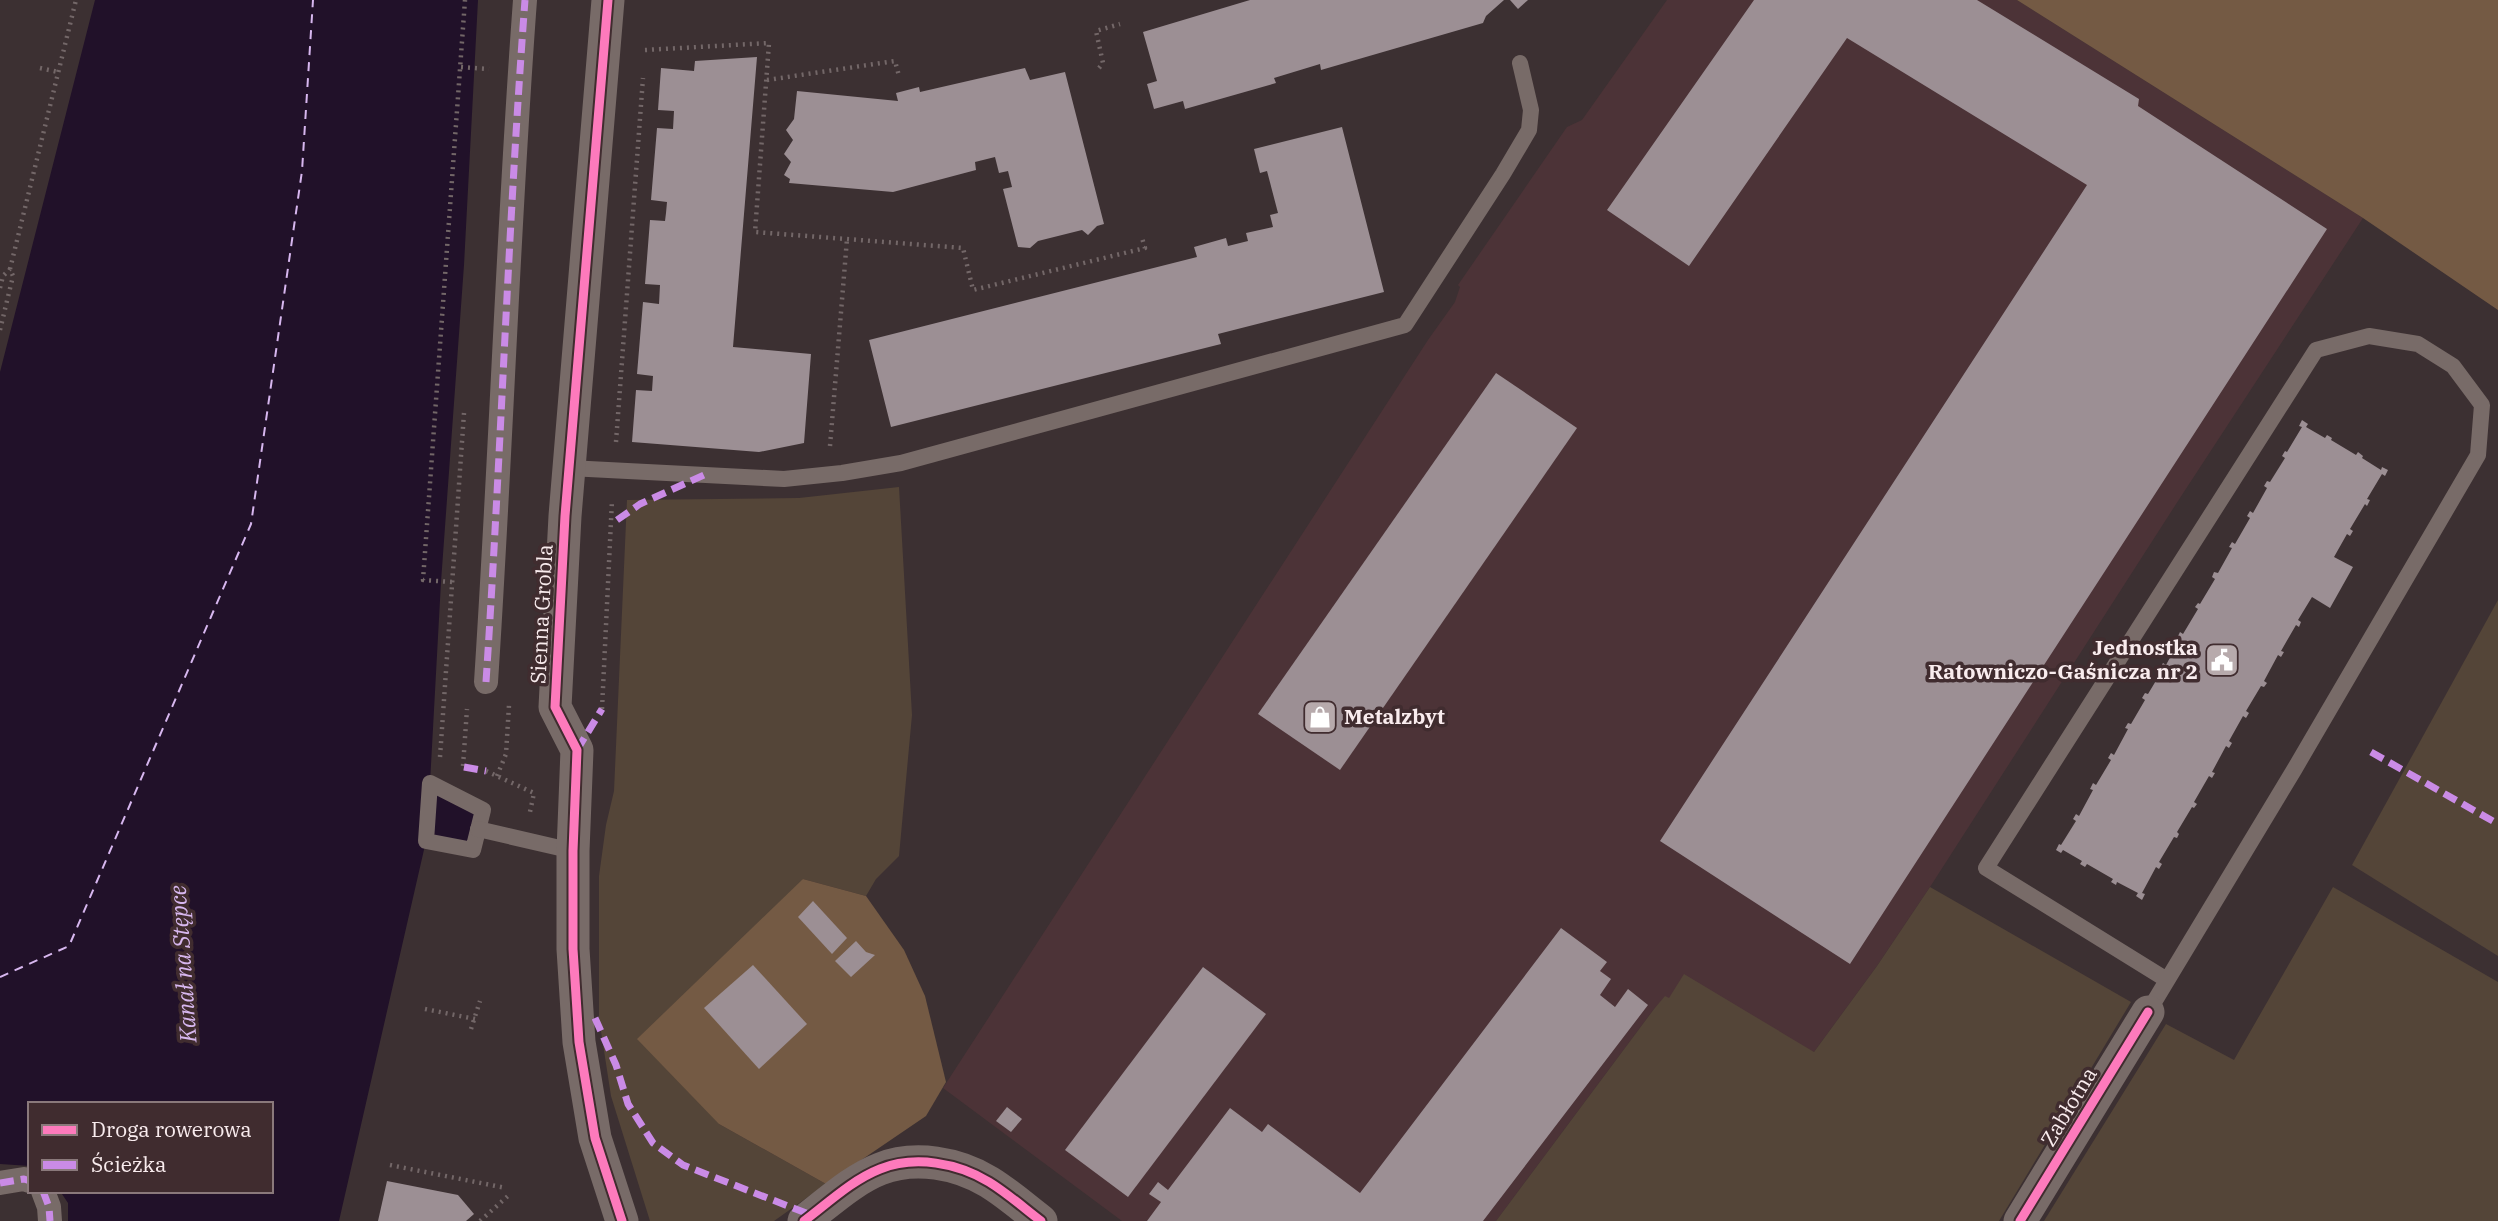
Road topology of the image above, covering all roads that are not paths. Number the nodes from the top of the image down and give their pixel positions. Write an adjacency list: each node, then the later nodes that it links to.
1 (525, 0): 5 (street)
2 (608, 0): 4 (street, Sienna Grobla)
3 (1520, 63): 4 (lane)
4 (569, 468): 7 (street, Sienna Grobla)
5 (486, 682)
6 (478, 829): 6 (lane); 7 (lane)
7 (573, 852): 14 (street, Sienna Grobla)
8 (2167, 980): 8 (lane); 9 (lane)
9 (2148, 1012): 17 (street, Zabłotna)
10 (28, 1180): 11 (street)
11 (0, 1183)
12 (44, 1193): 13 (street)
13 (50, 1221)
14 (622, 1221)
15 (804, 1221): 16 (street)
16 (1041, 1221)
17 (2020, 1221)

